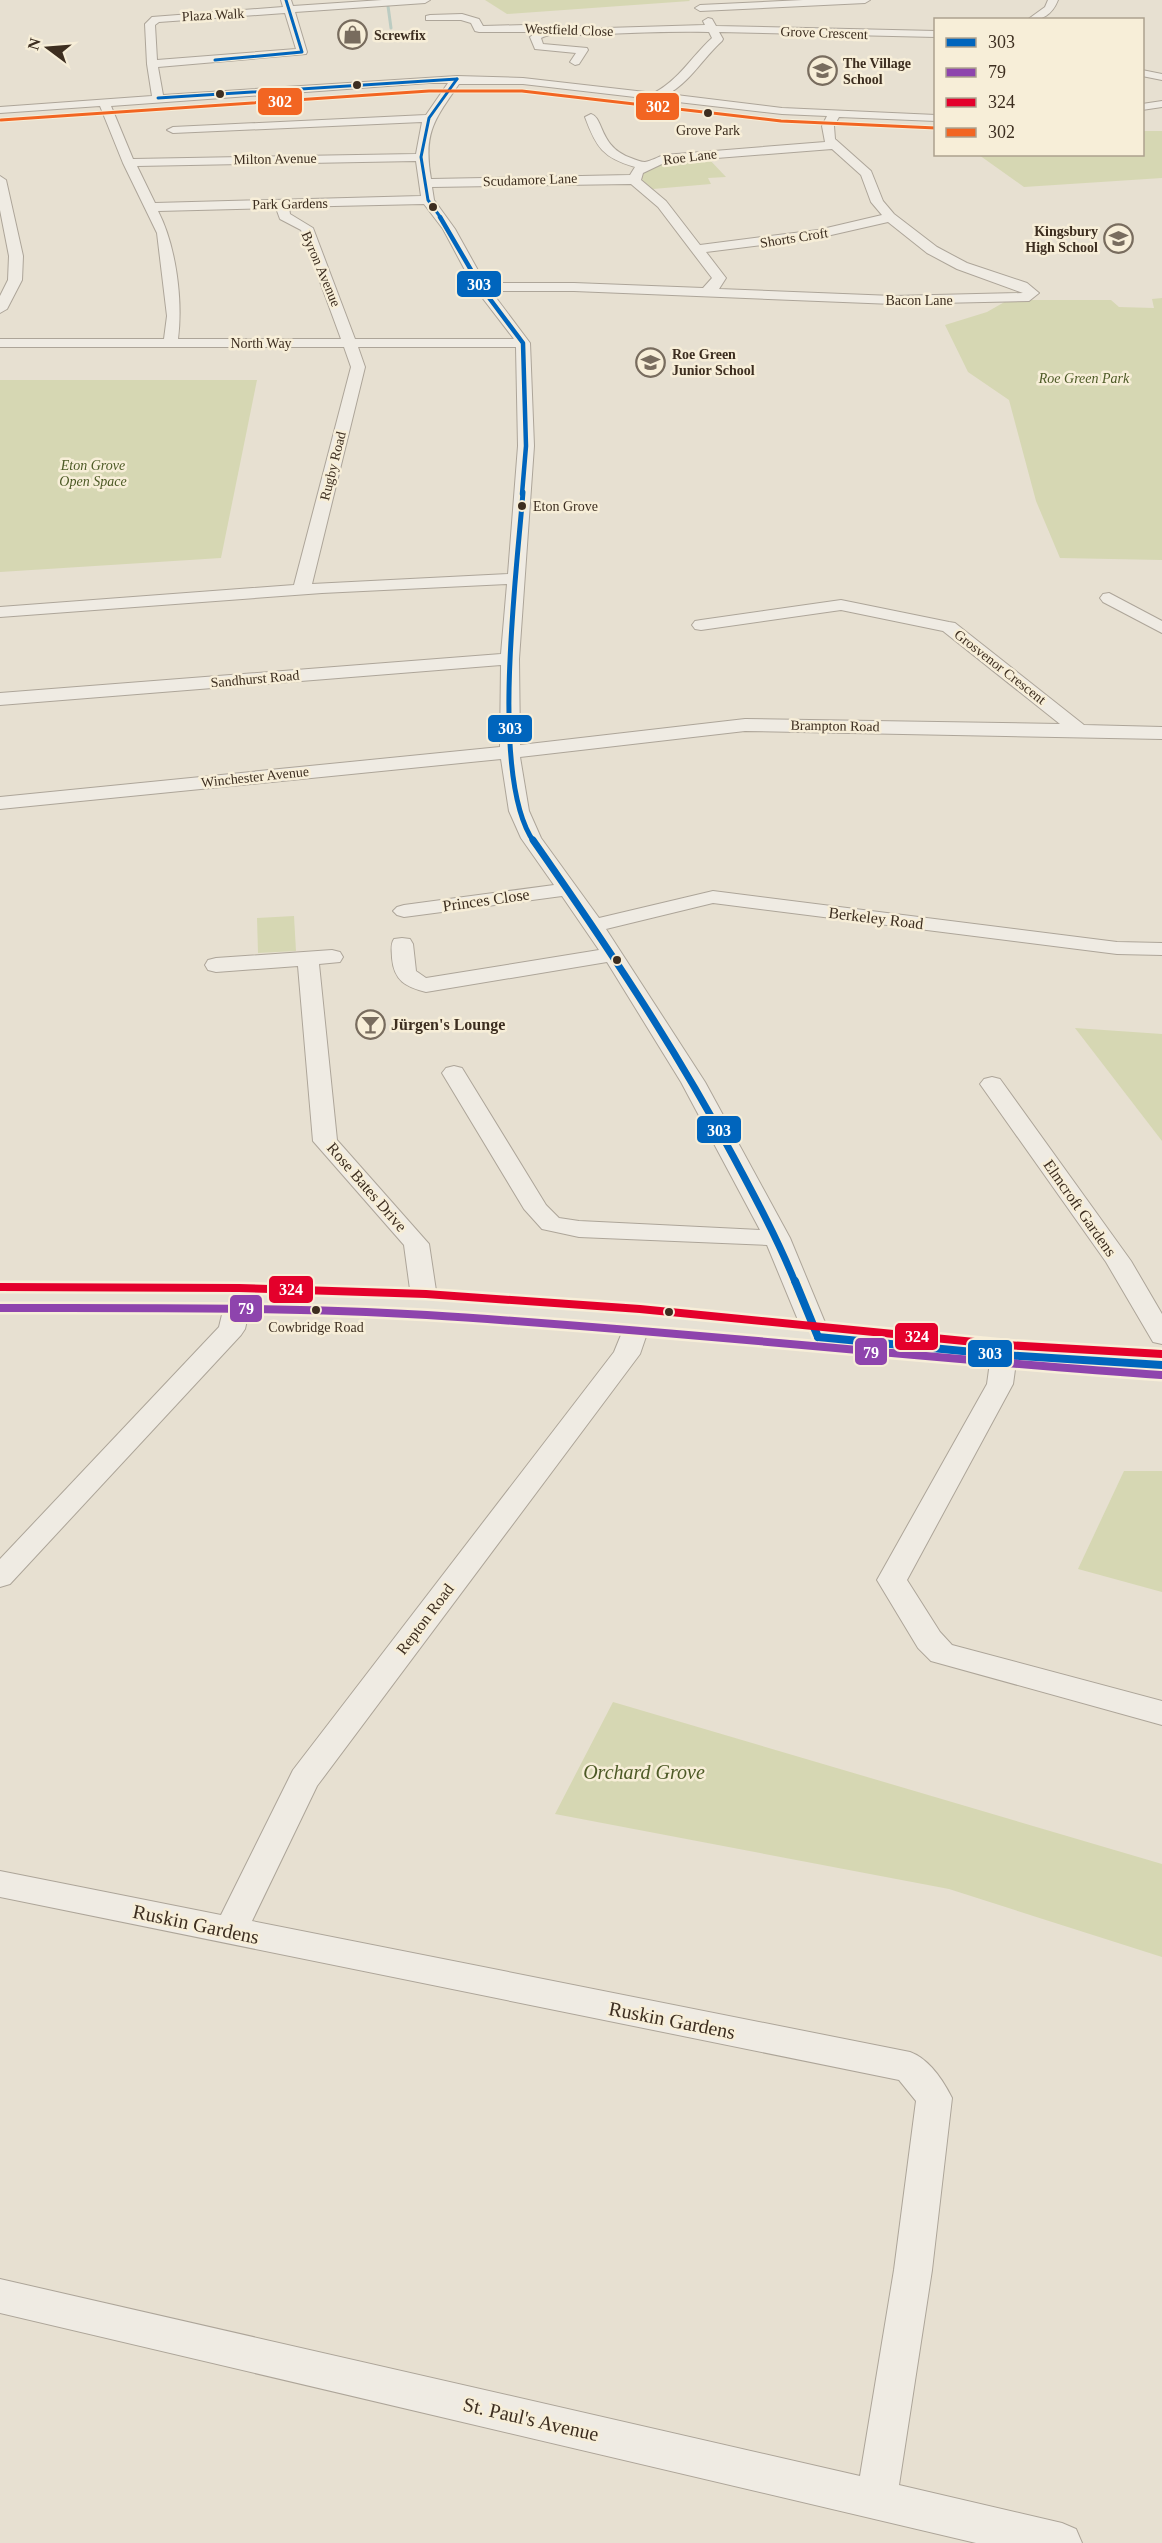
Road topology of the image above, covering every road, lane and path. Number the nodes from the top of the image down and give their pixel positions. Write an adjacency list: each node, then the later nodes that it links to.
1 (425, 0): 5 (street, Plaza Walk)
2 (865, 0): 4 (street)
3 (1053, 0): 7 (street)
4 (698, 4): 9 (street)
5 (287, 6): 14 (street, Plaza Walk); 14 (street)
6 (430, 18): 10 (street, Westfield Close)
7 (1035, 18)
8 (602, 19): 11 (street)
9 (713, 29): 11 (street, Westfield Close); 12 (street, Grove Crescent); 18 (street)
10 (550, 30): 11 (street, Westfield Close); 13 (street)
11 (608, 32)
12 (934, 34)
13 (575, 62)
14 (152, 64): 19 (street, Plaza Walk)
15 (1144, 73): 16 (street)
16 (1162, 77)
17 (457, 79): 18 (street); 19 (street); 28 (street)
18 (657, 96): 25 (street)
19 (158, 98): 20 (street)
20 (104, 102): 24 (street); 33 (street)
21 (904, 103): 27 (street)
22 (1162, 104): 23 (street)
23 (1144, 107)
24 (0, 110)
25 (834, 115): 27 (street); 31 (street)
26 (591, 117): 34 (street)
27 (888, 117): 29 (street)
28 (429, 118): 30 (street); 32 (street)
29 (934, 118)
30 (173, 130)
31 (835, 146): 34 (street, Roe Lane); 41 (street)
32 (421, 157): 33 (street, Milton Avenue); 37 (street)
33 (129, 163): 40 (street)
34 (644, 166): 35 (street, Roe Lane)
35 (634, 179): 37 (street, Scudamore Lane); 42 (street)
36 (0, 180): 45 (street)
37 (426, 183): 38 (street)
38 (428, 200): 39 (street, Park Gardens); 43 (street)
39 (282, 204): 40 (street, Park Gardens); 48 (street, Byron Avenue)
40 (152, 207): 47 (street)
41 (890, 217): 42 (street, Shorts Croft); 44 (street, Bacon Lane)
42 (696, 249): 44 (street)
43 (481, 287): 44 (street, Bacon Lane); 49 (street)
44 (705, 293)
45 (0, 309)
46 (0, 343): 47 (street, North Way)
47 (170, 343): 48 (street, North Way)
48 (351, 343): 49 (street, North Way); 51 (street, Rugby Road)
49 (523, 343): 50 (street)
50 (515, 579): 51 (street); 56 (street)
51 (302, 589): 53 (street)
52 (1109, 598): 55 (street)
53 (0, 612)
54 (701, 625): 58 (street, Grosvenor Crescent)
55 (1162, 628)
56 (510, 659): 57 (street, Sandhurst Road); 60 (street)
57 (0, 699)
58 (1079, 730): 59 (street, Brampton Road); 60 (street, Brampton Road)
59 (1162, 734)
60 (510, 752): 61 (street, Winchester Avenue); 62 (street)
61 (0, 803)
62 (568, 889): 63 (street, Princes Close); 64 (street)
63 (404, 911)
64 (594, 926): 66 (street, Berkeley Road); 67 (street)
65 (402, 944): 67 (street)
66 (1162, 949)
67 (613, 954): 73 (street)
68 (332, 957): 69 (street)
69 (308, 958): 70 (street); 76 (street, Rose Bates Drive)
70 (216, 965)
71 (453, 1073): 73 (street)
72 (992, 1084): 78 (street, Elmcroft Gardens)
73 (777, 1238): 79 (street)
74 (239, 1298): 75 (main road); 76 (main road); 82 (street)
75 (2, 1299)
76 (425, 1304): 77 (main road)
77 (639, 1319): 79 (main road); 85 (street, Repton Road)
78 (1162, 1336)
79 (818, 1337): 80 (main road)
80 (1004, 1355): 81 (main road); 83 (street)
81 (1162, 1365)
82 (0, 1577)
83 (1162, 1713)
84 (0, 1884): 85 (street, Ruskin Gardens)
85 (230, 1931): 87 (street, Ruskin Gardens)
86 (0, 2296): 87 (street, St. Paul's Avenue)
87 (877, 2498): 88 (street, St. Paul's Avenue)
88 (1062, 2543)

